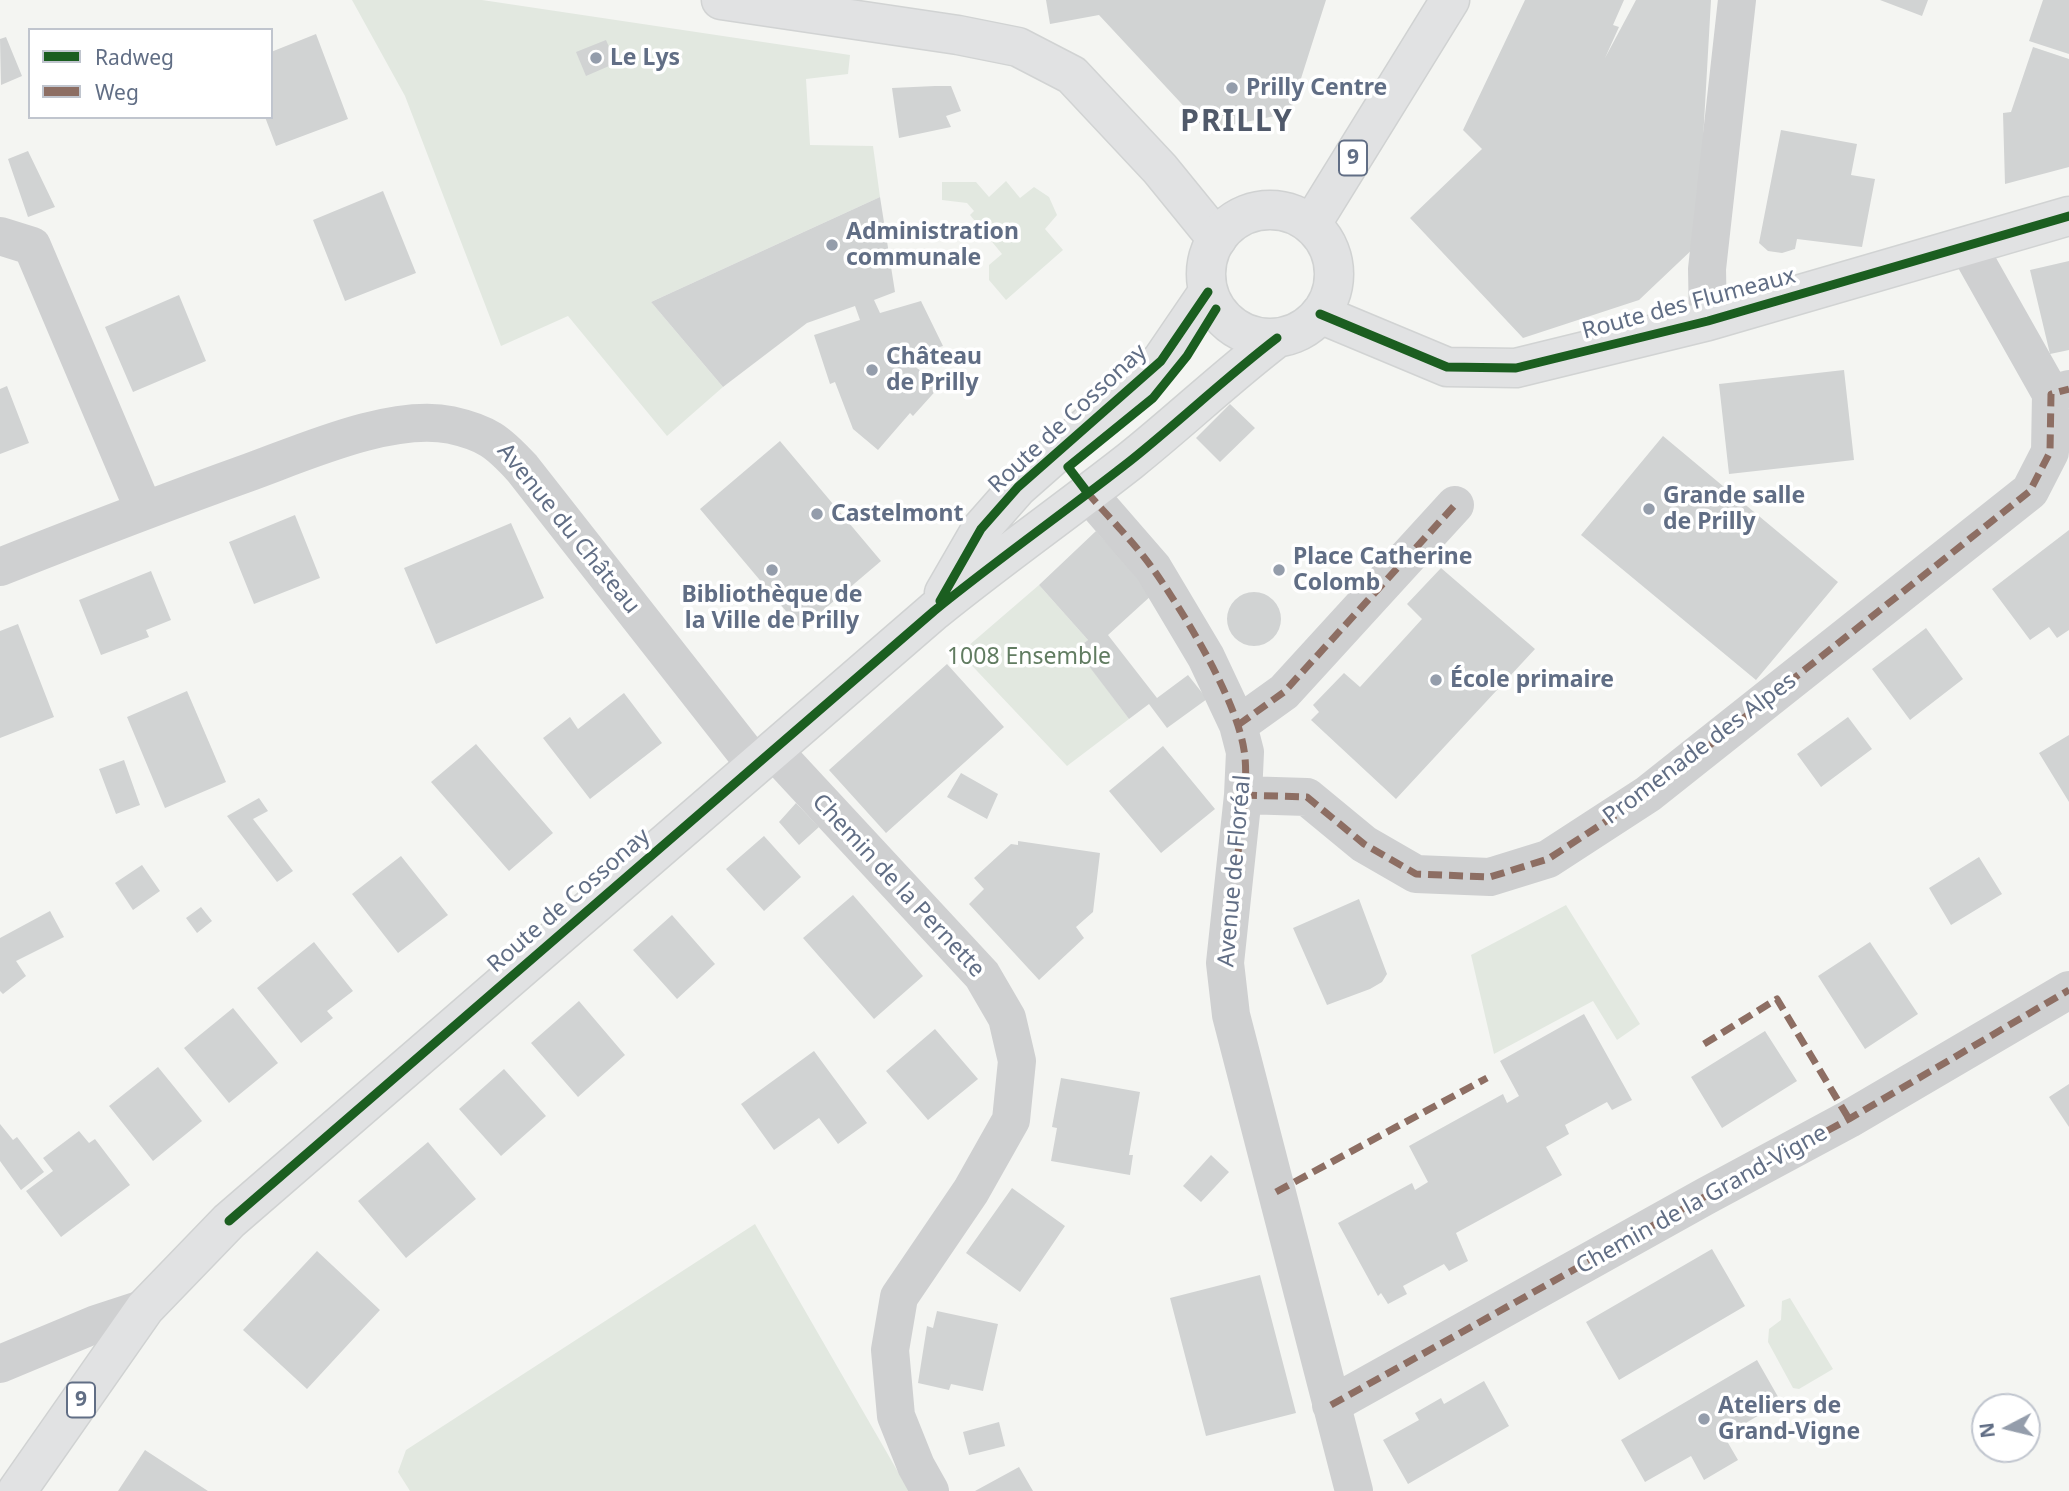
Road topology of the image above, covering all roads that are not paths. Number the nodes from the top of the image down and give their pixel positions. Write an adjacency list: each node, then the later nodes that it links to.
1 (721, 0): 4 (main road)
2 (1450, 0): 6 (main road, 9)
3 (1737, 0): 12 (street)
4 (761, 2): 8 (main road)
5 (2069, 216): 9 (main road, Route des Flumeaux)
6 (1311, 225): 8 (main road); 11 (main road)
7 (0, 236): 17 (street)
8 (1217, 239): 10 (main road)
9 (1967, 245): 12 (main road, Route des Flumeaux); 14 (street, Promenade des Alpes)
10 (1208, 292): 13 (main road); 19 (main road, Route de Cossonay / 9)
11 (1320, 314): 12 (main road, Route des Flumeaux); 13 (main road)
12 (1708, 321)
13 (1278, 338): 15 (main road, Route de Cossonay)
14 (2060, 391): 22 (street, Promenade des Alpes)
15 (1087, 492): 19 (main road, Route de Cossonay); 20 (street, Avenue de Floréal)
16 (1455, 505): 20 (street)
17 (144, 510): 18 (street, Avenue du Château); 21 (street, Avenue du Château)
18 (0, 567)
19 (934, 611): 21 (main road, Route de Cossonay / 9)
20 (1238, 725): 22 (street, Avenue de Floréal)
21 (765, 758): 24 (main road, Route de Cossonay / 9); 28 (street, Chemin de la Pernette)
22 (1243, 795): 26 (street, Avenue de Floréal)
23 (2066, 991): 26 (street, Chemin de la Grand-Vigne)
24 (145, 1308): 25 (street); 27 (main road, Route de Cossonay / 9)
25 (0, 1364)
26 (1331, 1405): 29 (street, Avenue de Floréal)
27 (17, 1491)
28 (930, 1491)
29 (1354, 1491)

